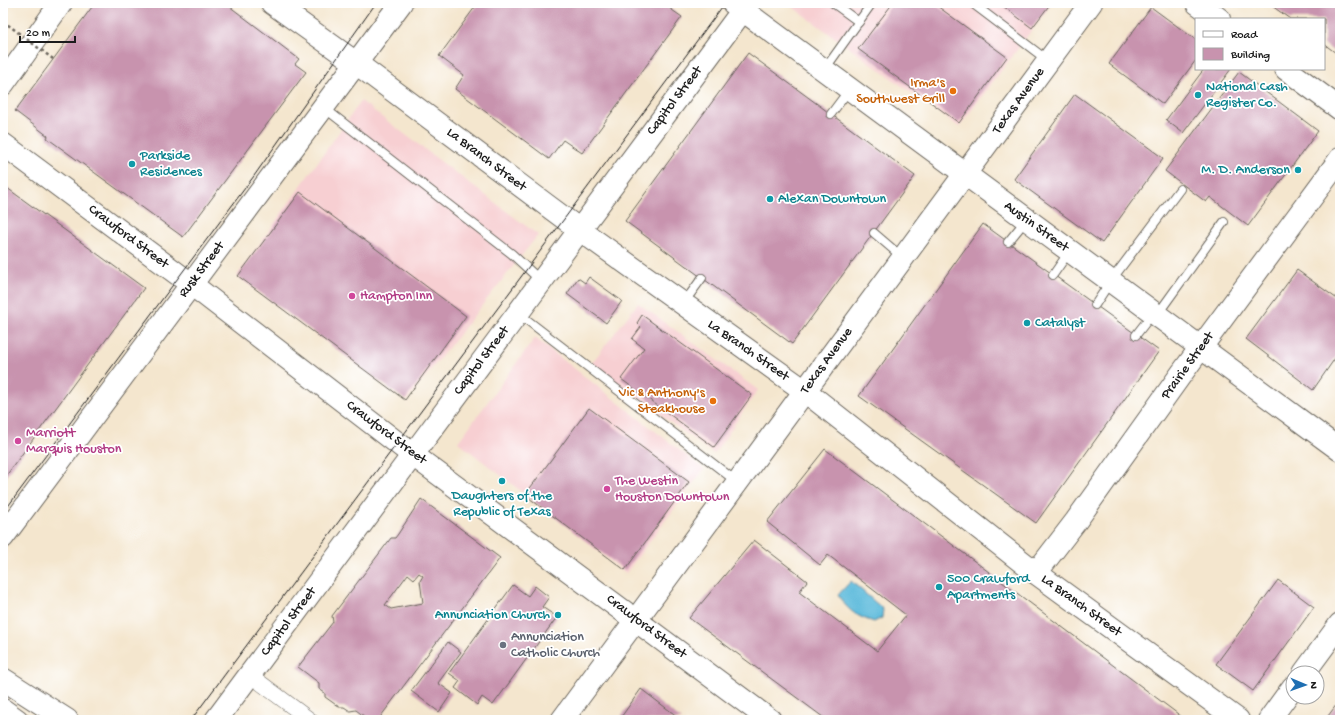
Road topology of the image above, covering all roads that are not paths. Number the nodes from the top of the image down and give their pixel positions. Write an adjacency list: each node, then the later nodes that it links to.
1 (61, 3): 16 (street)
2 (272, 3): 13 (street, La Branch Street)
3 (401, 3): 13 (street, Rusk Street)
4 (832, 3): 11 (lane)
5 (872, 3): 11 (lane)
6 (972, 3): 12 (lane)
7 (1091, 3): 12 (street, Texas Avenue)
8 (1197, 3): 10 (street)
9 (741, 5): 14 (street, Austin Street); 27 (street, Capitol Street)
10 (1218, 18)
11 (859, 22): 14 (lane)
12 (1048, 61): 23 (street, Texas Avenue)
13 (356, 63): 18 (street, Rusk Street); 27 (street, La Branch Street)
14 (825, 70): 17 (street, Austin Street)
15 (1287, 70): 19 (street)
16 (3, 84)
17 (850, 89): 20 (lane); 23 (street, Austin Street)
18 (323, 107): 34 (lane); 36 (street, Rusk Street)
19 (1340, 109)
20 (831, 114)
21 (3, 144): 36 (street, Crawford Street)
22 (1340, 159): 42 (street, Prairie Street)
23 (965, 174): 25 (street, Austin Street); 31 (street, Texas Avenue)
24 (1180, 189): 35 (lane)
25 (1027, 220): 29 (lane); 30 (street, Austin Street)
26 (1224, 222): 40 (lane)
27 (580, 230): 34 (street, Capitol Street); 37 (street, La Branch Street)
28 (874, 233): 31 (lane)
29 (1008, 242)
30 (1069, 251): 32 (lane); 35 (street, Austin Street)
31 (903, 258): 43 (street, Texas Avenue)
32 (1053, 274)
33 (702, 278): 37 (lane)
34 (542, 281): 39 (street, Capitol Street)
35 (1110, 282): 38 (lane); 40 (street, Austin Street)
36 (191, 284): 45 (street, Crawford Street); 47 (street, Rusk Street)
37 (683, 305): 43 (street, La Branch Street)
38 (1095, 305)
39 (518, 313): 45 (street, Capitol Street); 46 (lane)
40 (1155, 314): 41 (lane); 42 (street, Austin Street)
41 (1136, 335)
42 (1201, 348): 44 (street, Austin Street); 48 (street, Prairie Street)
43 (805, 391): 46 (street, Texas Avenue); 48 (street, La Branch Street)
44 (1340, 450)
45 (413, 455): 49 (street, Crawford Street); 52 (street, Capitol Street)
46 (737, 483): 49 (street, Texas Avenue)
47 (3, 537)
48 (1036, 573): 62 (street, La Branch Street)
49 (636, 619): 60 (street, Texas Avenue); 61 (street, Crawford Street)
50 (1340, 624): 51 (street)
51 (1310, 665)
52 (250, 675): 58 (street, Capitol Street); 59 (street)
53 (3, 679): 57 (street)
54 (1285, 698): 63 (street)
55 (3, 710): 56 (street)
56 (17, 720)
57 (67, 720)
58 (216, 720)
59 (310, 720)
60 (562, 720)
61 (770, 720)
62 (1238, 720)
63 (1269, 720)

